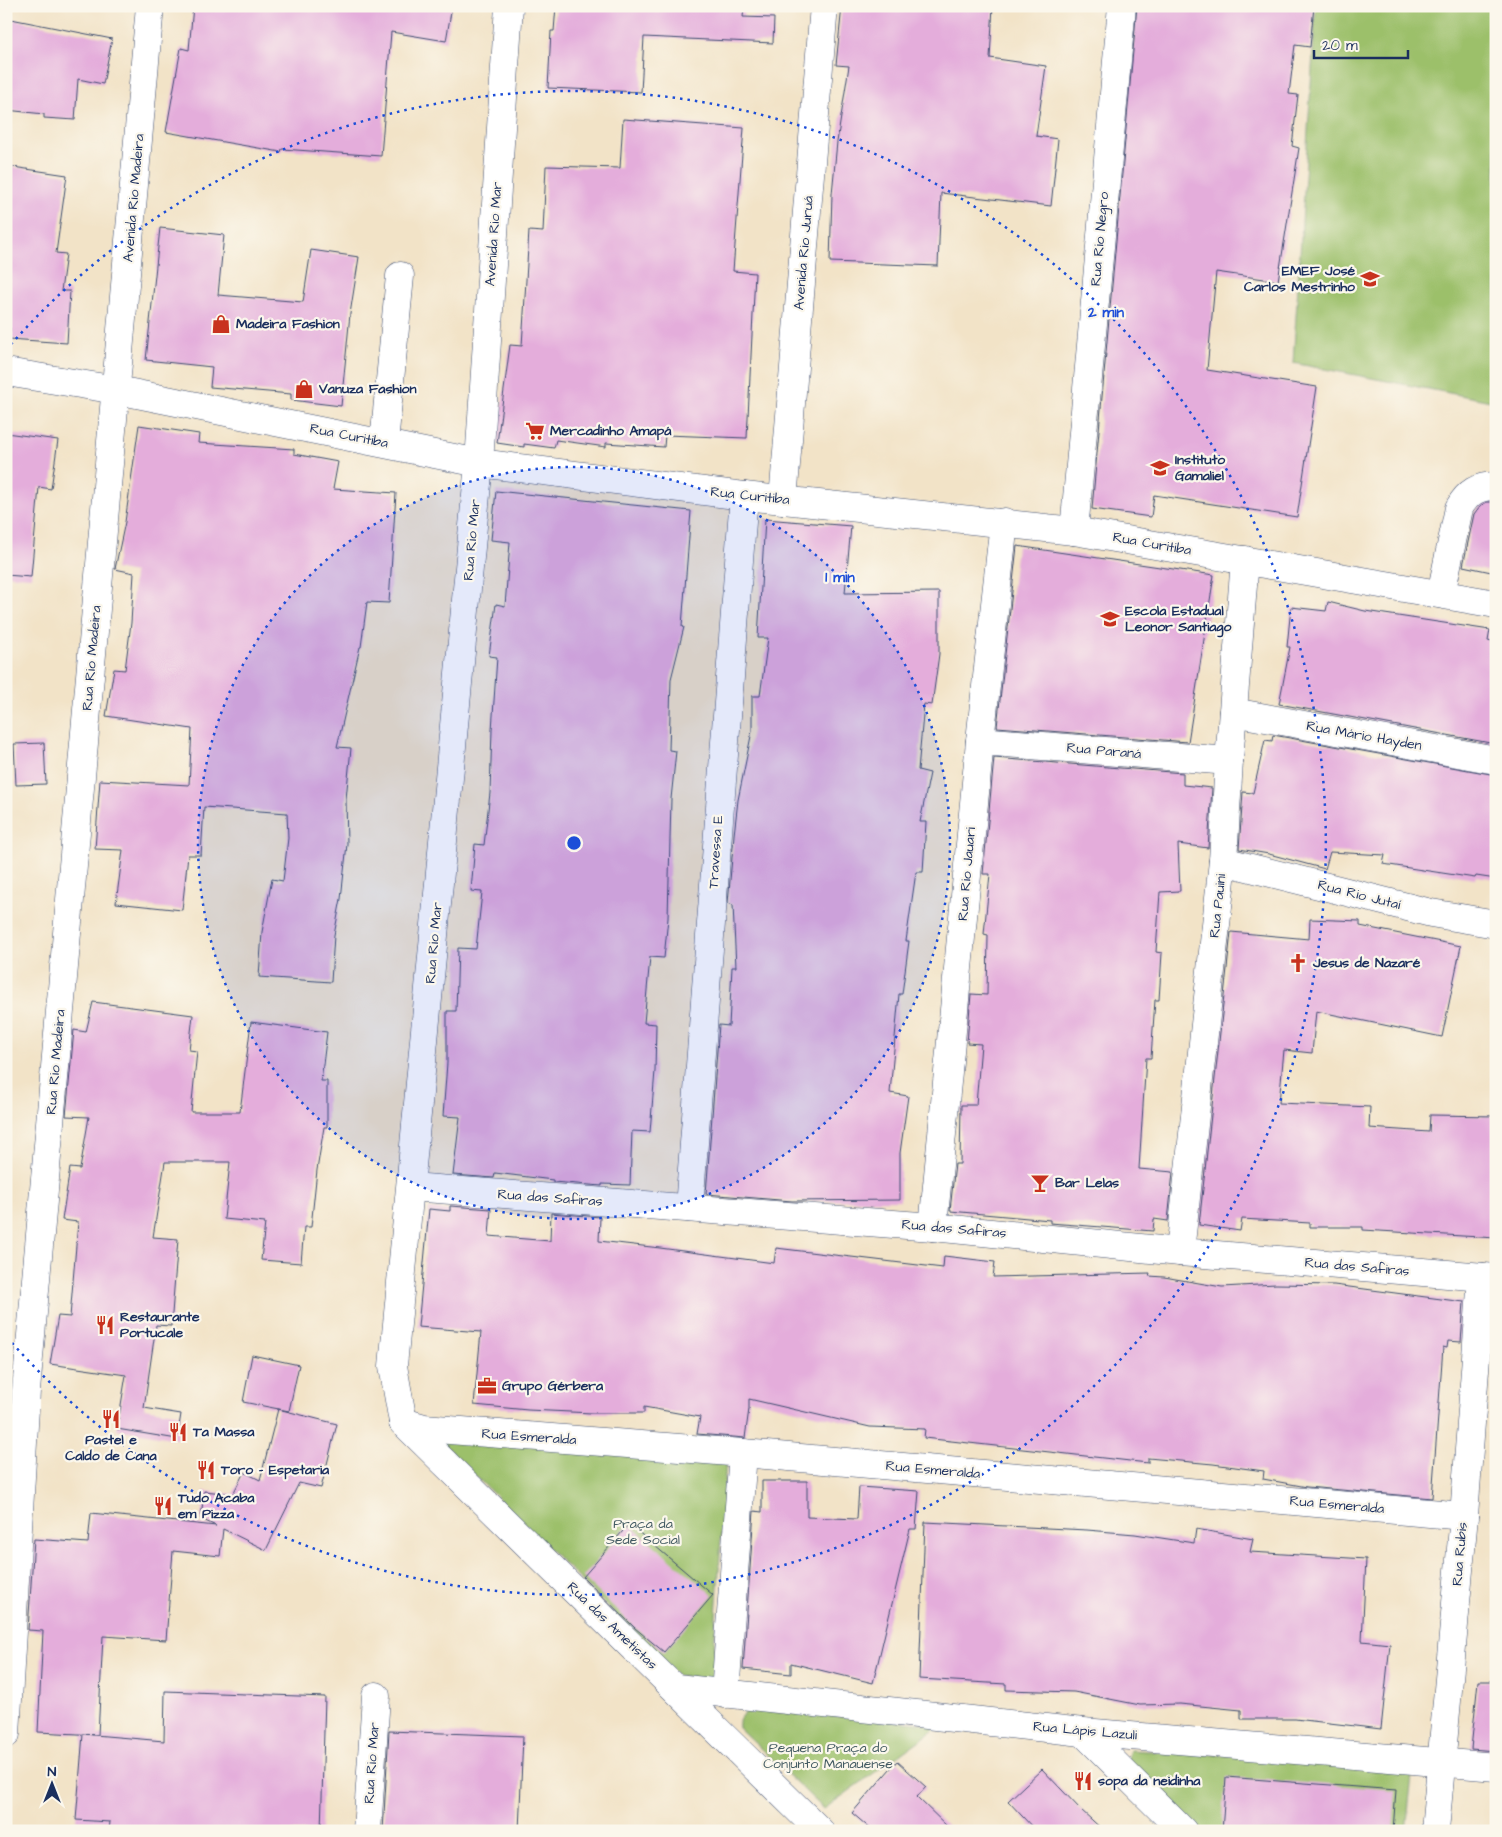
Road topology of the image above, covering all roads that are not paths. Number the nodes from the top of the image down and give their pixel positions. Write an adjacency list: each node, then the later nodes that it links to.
1 (150, 6): 7 (street, Avenida Rio Madeira)
2 (509, 6): 9 (street, Avenida Rio Mar)
3 (824, 6): 12 (street, Avenida Rio Juruá)
4 (1122, 6): 14 (street, Rua Rio Negro)
5 (400, 276): 8 (street)
6 (6, 372): 7 (street, Rua Curitiba)
7 (117, 390): 8 (street, Rua Curitiba); 29 (street, Rua Rio Madeira)
8 (384, 444): 9 (street, Rua Curitiba)
9 (479, 463): 11 (street, Rua Curitiba); 24 (street, Rua Rio Mar)
10 (1496, 486): 16 (street)
11 (744, 496): 12 (street, Rua Curitiba); 25 (street, Travessa E)
12 (783, 500): 13 (street, Rua Curitiba)
13 (1004, 522): 14 (street, Rua Curitiba); 19 (street, Rua Rio Jauari)
14 (1074, 531): 15 (street, Rua Curitiba)
15 (1245, 560): 16 (street, Rua Curitiba); 18 (street, Rua Pauini)
16 (1441, 594): 17 (street, Rua Curitiba)
17 (1496, 604)
18 (1233, 712): 20 (street, Rua Mário Hayden); 21 (street, Rua Pauini)
19 (980, 741): 21 (street, Rua Paraná); 26 (street, Rua Rio Jauari)
20 (1496, 760)
21 (1229, 761): 22 (street, Rua Pauini)
22 (1223, 861): 23 (street, Rua Rio Jutaí); 27 (street, Rua Pauini)
23 (1496, 924)
24 (411, 1187): 25 (street, Rua das Safiras); 30 (street, Rua Rio Mar)
25 (689, 1208): 26 (street, Rua das Safiras)
26 (933, 1227): 27 (street, Rua das Safiras)
27 (1180, 1252): 28 (street, Rua das Safiras)
28 (1489, 1278): 32 (street, Rua Rubis)
29 (16, 1389): 37 (street, Rua Rio Madeira)
30 (403, 1422): 31 (street, Rua Esmeralda); 33 (street, Rua das Ametistas)
31 (743, 1453): 32 (street, Rua Esmeralda); 34 (street)
32 (1464, 1516): 38 (street, Rua Rubis)
33 (676, 1688): 34 (street, Rua Lápis Lazuli); 41 (street, Rua das Ametistas)
34 (725, 1694): 36 (street, Rua Lápis Lazuli)
35 (376, 1696): 40 (street, Rua Rio Mar)
36 (1083, 1732): 38 (street, Rua Lápis Lazuli); 42 (street)
37 (6, 1734)
38 (1440, 1762): 39 (street, Rua Lápis Lazuli); 43 (street, Rua Rubis)
39 (1496, 1767)
40 (368, 1831)
41 (820, 1831)
42 (1182, 1831)
43 (1435, 1831)

